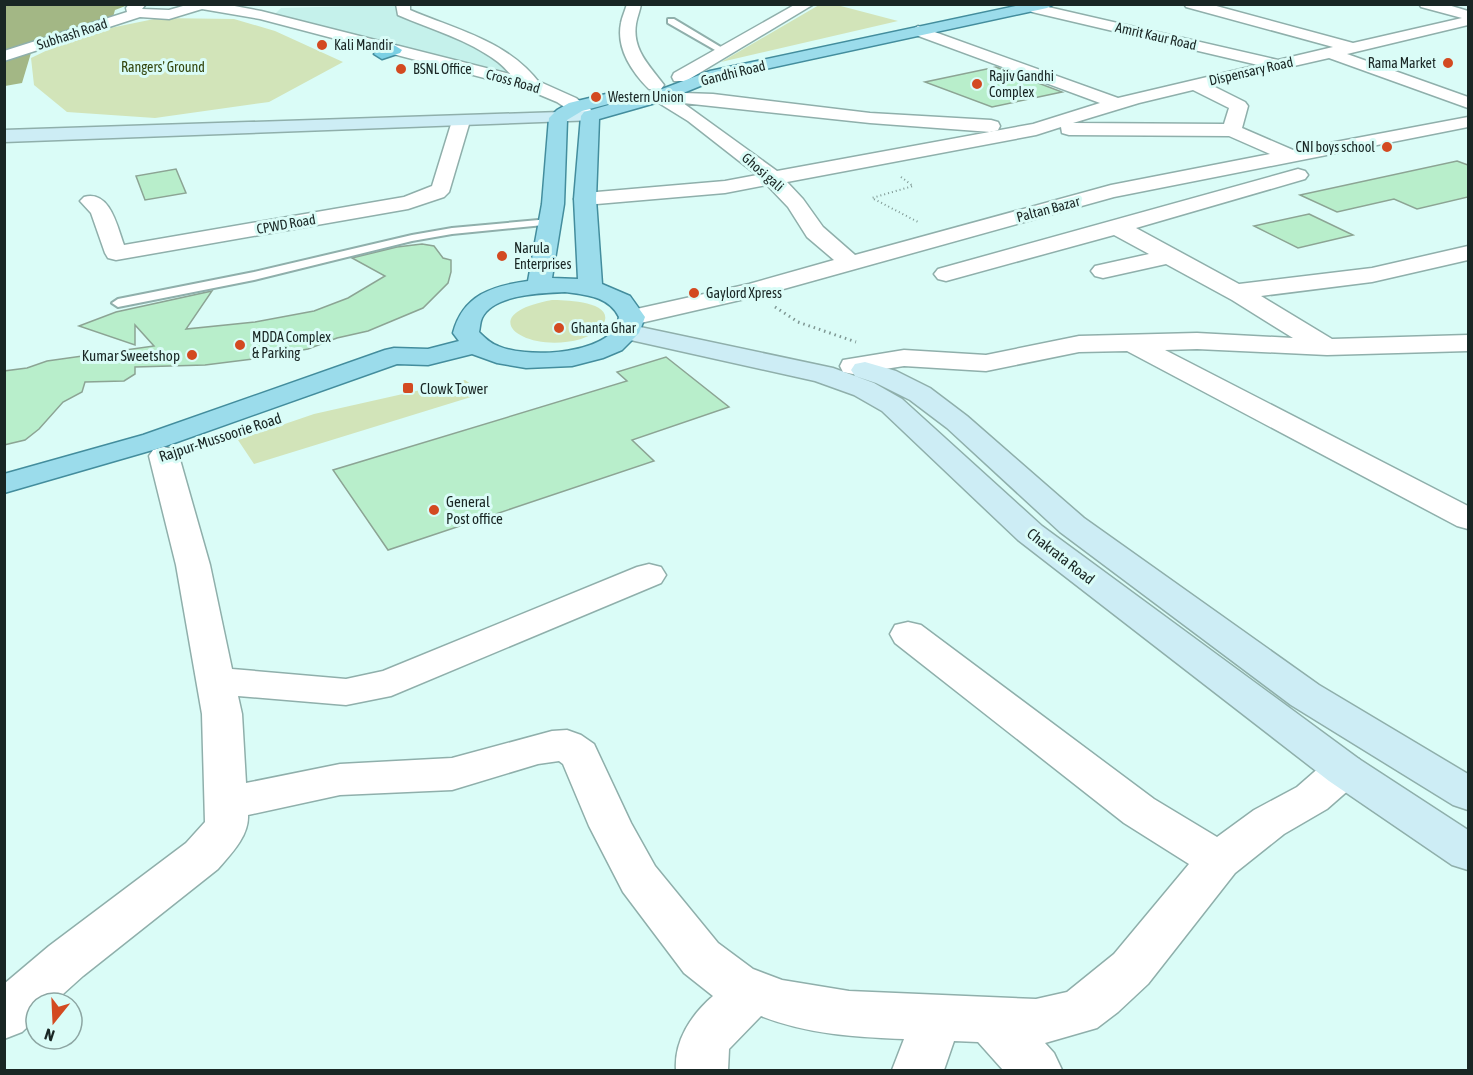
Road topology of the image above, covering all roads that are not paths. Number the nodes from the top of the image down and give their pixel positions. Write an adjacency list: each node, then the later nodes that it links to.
1 (403, 4): 25 (street)
2 (634, 4): 26 (street)
3 (807, 4): 19 (street)
4 (1006, 4): 23 (main road, Gandhi Road)
5 (1191, 4): 17 (street)
6 (1426, 4): 13 (street)
7 (282, 6): 11 (street); 12 (street)
8 (1033, 6): 16 (main road, Gandhi Road); 22 (street, Amrit Kaur Road)
9 (197, 7): 10 (street, Subhash Road); 11 (street, Cross Road); 18 (street, Cross Road)
10 (139, 9): 21 (street, Subhash Road)
11 (226, 9): 12 (street, Cross Road)
12 (261, 15): 18 (street, Cross Road)
13 (1468, 15)
14 (671, 21): 19 (lane)
15 (1468, 21): 17 (street, Dispensary Road)
16 (918, 31): 26 (main road, Gandhi Road); 28 (street)
17 (1354, 48): 20 (street, Dispensary Road)
18 (388, 52): 25 (street, Cross Road); 29 (street, Cross Road)
19 (724, 52): 23 (street)
20 (1330, 53): 22 (street, Dispensary Road); 27 (street)
21 (4, 56)
22 (1279, 64): 24 (street, Dispensary Road)
23 (680, 77): 26 (main road, Gandhi Road)
24 (1195, 84): 28 (street, Dispensary Road); 33 (street)
25 (532, 85): 29 (street, Cross Road)
26 (658, 90): 29 (main road, Gandhi Road); 32 (street); 38 (street, Ghosi gali)
27 (1468, 103)
28 (1118, 104): 32 (street, Dispensary Road)
29 (572, 113): 30 (main road); 39 (main road); 41 (main road)
30 (461, 121): 34 (main road); 40 (street, CPWD Road)
31 (1468, 122): 35 (street, Paltan Bazar)
32 (1036, 129): 33 (street); 38 (street)
33 (1232, 130): 37 (street)
34 (4, 136)
35 (1387, 138): 36 (street); 37 (street, Paltan Bazar)
36 (1468, 139)
37 (1294, 165): 42 (street); 45 (street, Paltan Bazar)
38 (774, 179): 39 (street); 45 (street, Ghosi gali)
39 (585, 199): 49 (main road)
40 (91, 201)
41 (550, 222): 48 (main road); 51 (lane)
42 (1117, 227): 44 (street); 47 (street)
43 (1468, 253): 50 (street)
44 (1169, 256): 46 (street); 50 (street)
45 (851, 263): 52 (street, Paltan Bazar)
46 (1103, 271)
47 (946, 274)
48 (539, 286): 49 (main road); 54 (main road)
49 (590, 288): 52 (main road)
50 (1239, 294): 56 (street)
51 (118, 303)
52 (630, 324): 54 (main road); 58 (main road, Chakrata Road); 66 (main road, Chakrata Road)
53 (1133, 343): 56 (street); 58 (street); 62 (street)
54 (475, 345): 57 (main road, Rajpur-Mussoorie Road)
55 (1466, 345): 56 (street)
56 (1327, 347)
57 (428, 357): 59 (main road, Rajpur-Mussoorie Road); 60 (main road, Rajpur-Mussoorie Road)
58 (853, 366): 67 (main road, Chakrata Road)
59 (164, 456): 61 (main road, Rajpur-Mussoorie Road); 65 (street)
60 (4, 484)
61 (4, 504)
62 (1468, 519)
63 (649, 575): 65 (street)
64 (908, 634): 70 (street)
65 (216, 681): 68 (street)
66 (1344, 770): 69 (main road, Chakrata Road); 70 (street)
67 (1468, 794)
68 (226, 804): 71 (street); 72 (street)
69 (1468, 852)
70 (1219, 860): 74 (street)
71 (753, 992): 73 (street); 75 (street)
72 (4, 1016)
73 (937, 1018): 74 (street); 76 (street)
74 (990, 1020): 77 (street)
75 (702, 1071)
76 (918, 1071)
77 (1036, 1071)

